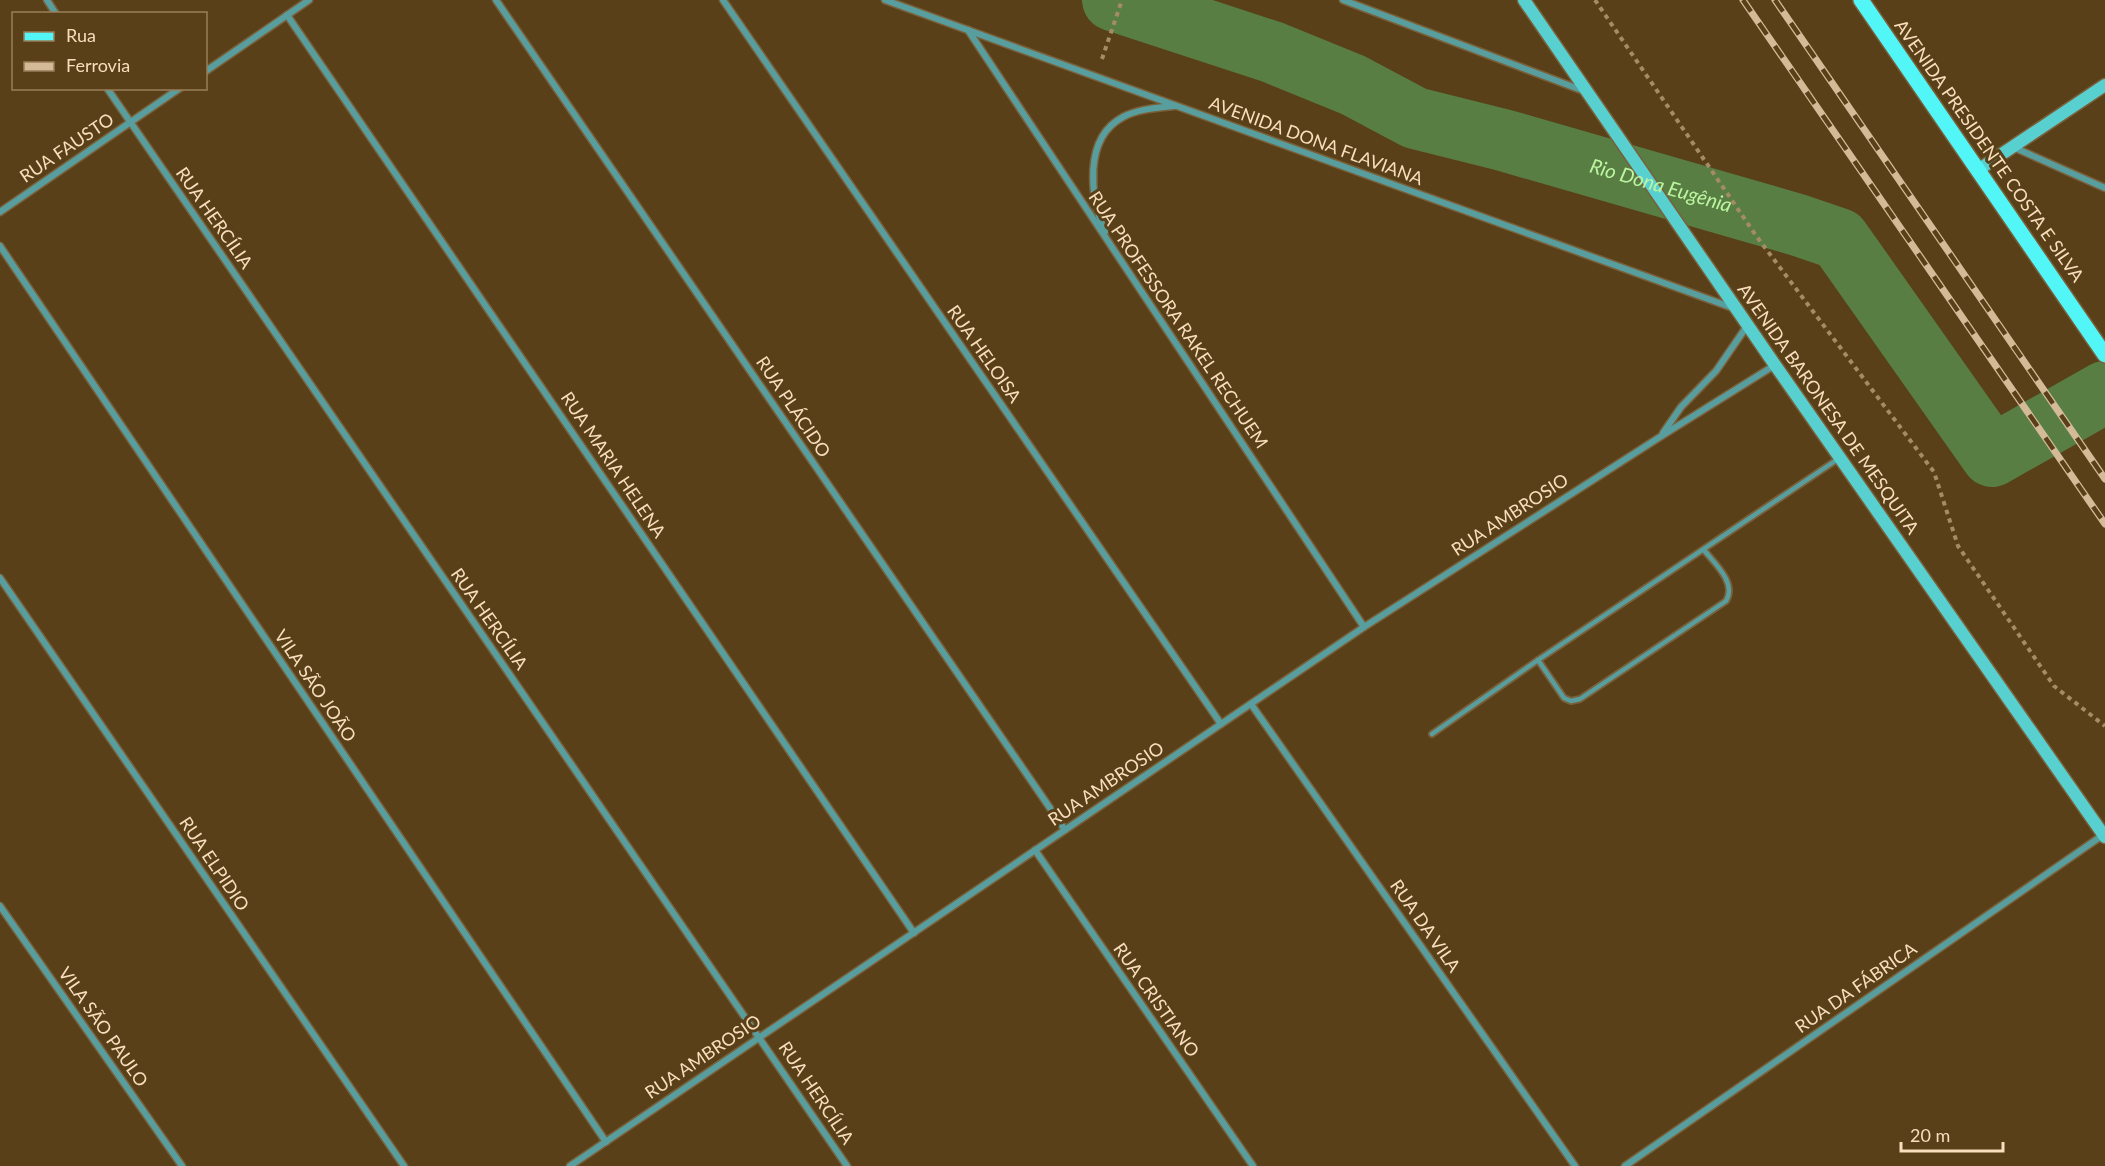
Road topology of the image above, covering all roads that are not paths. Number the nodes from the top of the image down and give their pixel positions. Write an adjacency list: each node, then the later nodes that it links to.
1 (309, 0): 8 (street)
2 (496, 0): 36 (street, RUA PLÁCIDO)
3 (723, 0): 34 (street, RUA HELOISA)
4 (885, 0): 9 (street, AVENIDA DONA FLAVIANA)
5 (1343, 0): 14 (street)
6 (1524, 0): 14 (main road, AVENIDA BARONESA DE MESQUITA)
7 (1861, 0): 18 (main road, AVENIDA PRESIDENTE COSTA E SILVA)
8 (287, 15): 10 (street); 40 (street, RUA MARIA HELENA)
9 (968, 30): 15 (street, AVENIDA DONA FLAVIANA); 22 (street, RUA PROFESSORA RAKEL RECHUEM)
10 (207, 70)
11 (2105, 85): 17 (main road)
12 (108, 90): 16 (street, RUA HERCÍLIA)
13 (177, 90): 16 (street, RUA FAUSTO)
14 (1587, 92): 23 (main road, AVENIDA BARONESA DE MESQUITA)
15 (1176, 106): 22 (street); 23 (street, AVENIDA DONA FLAVIANA)
16 (130, 123): 20 (street, RUA FAUSTO); 41 (street, RUA HERCÍLIA)
17 (2013, 147): 18 (main road); 19 (street)
18 (1978, 170): 25 (main road, AVENIDA PRESIDENTE COSTA E SILVA)
19 (2105, 188)
20 (0, 212)
21 (0, 246): 42 (street, VILA SÃO JOÃO)
22 (1112, 249): 31 (street, RUA PROFESSORA RAKEL RECHUEM)
23 (1736, 310): 24 (main road, AVENIDA BARONESA DE MESQUITA)
24 (1747, 325): 26 (main road, AVENIDA BARONESA DE MESQUITA); 27 (street, RUA AMBROSIO)
25 (2102, 351)
26 (1775, 365): 27 (street, RUA AMBROSIO); 28 (main road, AVENIDA BARONESA DE MESQUITA)
27 (1663, 435): 31 (street, RUA AMBROSIO)
28 (1840, 458): 29 (lane); 37 (main road, AVENIDA BARONESA DE MESQUITA)
29 (1704, 550): 32 (lane); 32 (lane)
30 (0, 578): 44 (street, RUA ELPIDIO)
31 (1364, 627): 33 (street, RUA AMBROSIO)
32 (1538, 660): 35 (lane)
33 (1251, 704): 34 (street, RUA AMBROSIO); 48 (street, RUA DA VILA)
34 (1221, 724): 36 (street, RUA AMBROSIO)
35 (1432, 735)
36 (1065, 830): 38 (street, RUA AMBROSIO)
37 (2104, 836): 49 (street, RUA DA FÁBRICA)
38 (1035, 850): 40 (street, RUA AMBROSIO); 47 (street, RUA CRISTIANO)
39 (0, 906): 43 (street, VILA SÃO PAULO)
40 (914, 933): 41 (street, RUA AMBROSIO)
41 (759, 1038): 42 (street, RUA AMBROSIO); 46 (street, RUA HERCÍLIA)
42 (606, 1142): 45 (street, RUA AMBROSIO)
43 (182, 1166)
44 (404, 1166)
45 (570, 1166)
46 (847, 1166)
47 (1253, 1166)
48 (1575, 1166)
49 (1625, 1166)

